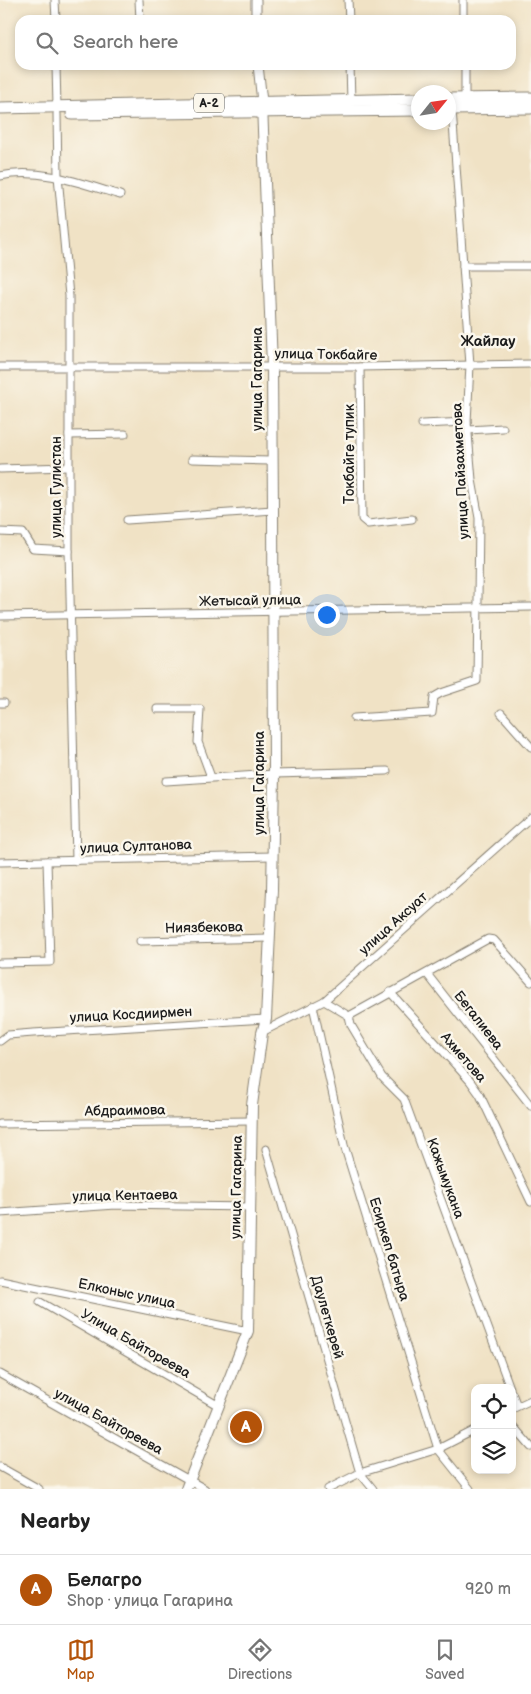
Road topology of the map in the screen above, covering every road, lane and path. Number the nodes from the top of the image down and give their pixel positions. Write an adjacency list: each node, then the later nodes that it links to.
1 (55, 0): 6 (street)
2 (139, 0): 7 (street)
3 (256, 0): 8 (street)
4 (348, 0): 9 (street)
5 (463, 0): 10 (street)
6 (56, 15)
7 (140, 15)
8 (256, 15)
9 (349, 15)
10 (463, 15)
11 (56, 70): 25 (street, улица Гулистан)
12 (258, 70): 21 (street, улица Гагарина)
13 (350, 70): 18 (street)
14 (464, 70): 16 (street)
15 (531, 98): 16 (highway)
16 (466, 99): 19 (highway)
17 (411, 100): 18 (highway, A-2)
18 (352, 101): 21 (highway, A-2)
19 (456, 103)
20 (456, 106): 23 (highway)
21 (262, 107): 24 (highway, A-2); 25 (highway, A-2); 35 (main road, улица Гагарина)
22 (0, 108): 25 (highway, A-2)
23 (531, 108)
24 (411, 110)
25 (57, 111): 26 (highway, A-2); 29 (street, улица Гулистан)
26 (0, 116)
27 (452, 130): 31 (street, улица Пайзахметова)
28 (0, 176): 29 (street)
29 (58, 176): 30 (street); 34 (street, улица Гулистан)
30 (120, 195)
31 (463, 266): 32 (street); 36 (street, улица Пайзахметова)
32 (531, 266)
33 (531, 364): 36 (street, улица Токбайге)
34 (70, 366): 35 (street, улица Токбайге); 37 (street, улица Токбайге); 43 (street, улица Гулистан)
35 (272, 366): 38 (street, улица Токбайге); 45 (main road, улица Гагарина)
36 (470, 366): 38 (street, улица Токбайге); 40 (street, улица Пайзахметова)
37 (0, 367)
38 (360, 367): 49 (street, Токбайге тупик)
39 (422, 424): 40 (street)
40 (467, 426): 41 (street); 53 (street, улица Пайзахметова)
41 (503, 428)
42 (125, 434): 43 (street)
43 (68, 435): 46 (street, улица Гулистан)
44 (192, 459): 45 (street)
45 (271, 462): 48 (main road, улица Гагарина)
46 (68, 467): 47 (street); 52 (street, улица Гулистан)
47 (0, 469)
48 (273, 510): 50 (street); 55 (main road, улица Гагарина)
49 (412, 519)
50 (127, 520)
51 (0, 532): 52 (street)
52 (69, 551): 57 (street, улица Гулистан)
53 (478, 607): 54 (street, Жетысай улица); 55 (street, Жетысай улица); 60 (street, улица Пайзахметова)
54 (531, 607)
55 (273, 613): 57 (street, Жетысай улица); 63 (main road, улица Гагарина)
56 (0, 616): 57 (street, Жетысай улица)
57 (71, 616): 69 (street, улица Гулистан)
58 (157, 709): 64 (street)
59 (501, 713): 61 (street)
60 (354, 718)
61 (531, 748)
62 (387, 771): 63 (street)
63 (274, 774): 64 (street); 67 (main road, улица Гагарина)
64 (211, 777): 65 (street)
65 (166, 781)
66 (531, 817): 77 (street, улица Аксуат)
67 (273, 856): 69 (street, улица Султанова); 71 (main road, улица Гагарина)
68 (47, 861): 69 (street, улица Султанова); 70 (street, улица Султанова); 73 (street)
69 (76, 861)
70 (0, 862)
71 (269, 938): 72 (street, Ниязбекова); 80 (main road, улица Гагарина)
72 (140, 942)
73 (0, 962)
74 (426, 974): 75 (street); 76 (street); 83 (street, Бегалиева)
75 (531, 982)
76 (390, 992): 79 (street); 87 (street, Ахметова)
77 (324, 1001): 78 (street, улица Аксуат); 79 (street)
78 (313, 1006): 81 (street, улица Аксуат); 101 (street, Есиркеп батыра)
79 (349, 1016): 94 (street, Кажымукана)
80 (266, 1019): 81 (main road, улица Гагарина); 82 (street, улица Косдиирмен)
81 (262, 1033): 84 (main road, улица Гагарина)
82 (0, 1041)
83 (531, 1106)
84 (251, 1120): 85 (street, Абдраимова); 88 (main road, улица Гагарина)
85 (0, 1124)
86 (266, 1149): 103 (street, Даулеткерей)
87 (531, 1202)
88 (250, 1207): 89 (street, улица Кентаева); 92 (main road, улица Гагарина)
89 (0, 1213)
90 (0, 1280): 92 (street, Елконыс улица)
91 (40, 1302): 96 (street, Улица Байтореева)
92 (248, 1330): 96 (main road, улица Гагарина)
93 (0, 1374): 104 (street, улица Байтореева)
94 (509, 1384)
95 (531, 1400): 97 (street)
96 (219, 1406): 104 (main road, улица Гагарина)
97 (516, 1408)
98 (515, 1429): 100 (street)
99 (471, 1432): 101 (street)
100 (531, 1447)
101 (438, 1449): 103 (street); 109 (street, Есиркеп батыра)
102 (0, 1467): 105 (street)
103 (360, 1473): 107 (street); 108 (street, Даулеткерей)
104 (188, 1484): 106 (street, улица Байтореева)
105 (39, 1489)
106 (205, 1489)
107 (328, 1489)
108 (373, 1489)
109 (470, 1489)

